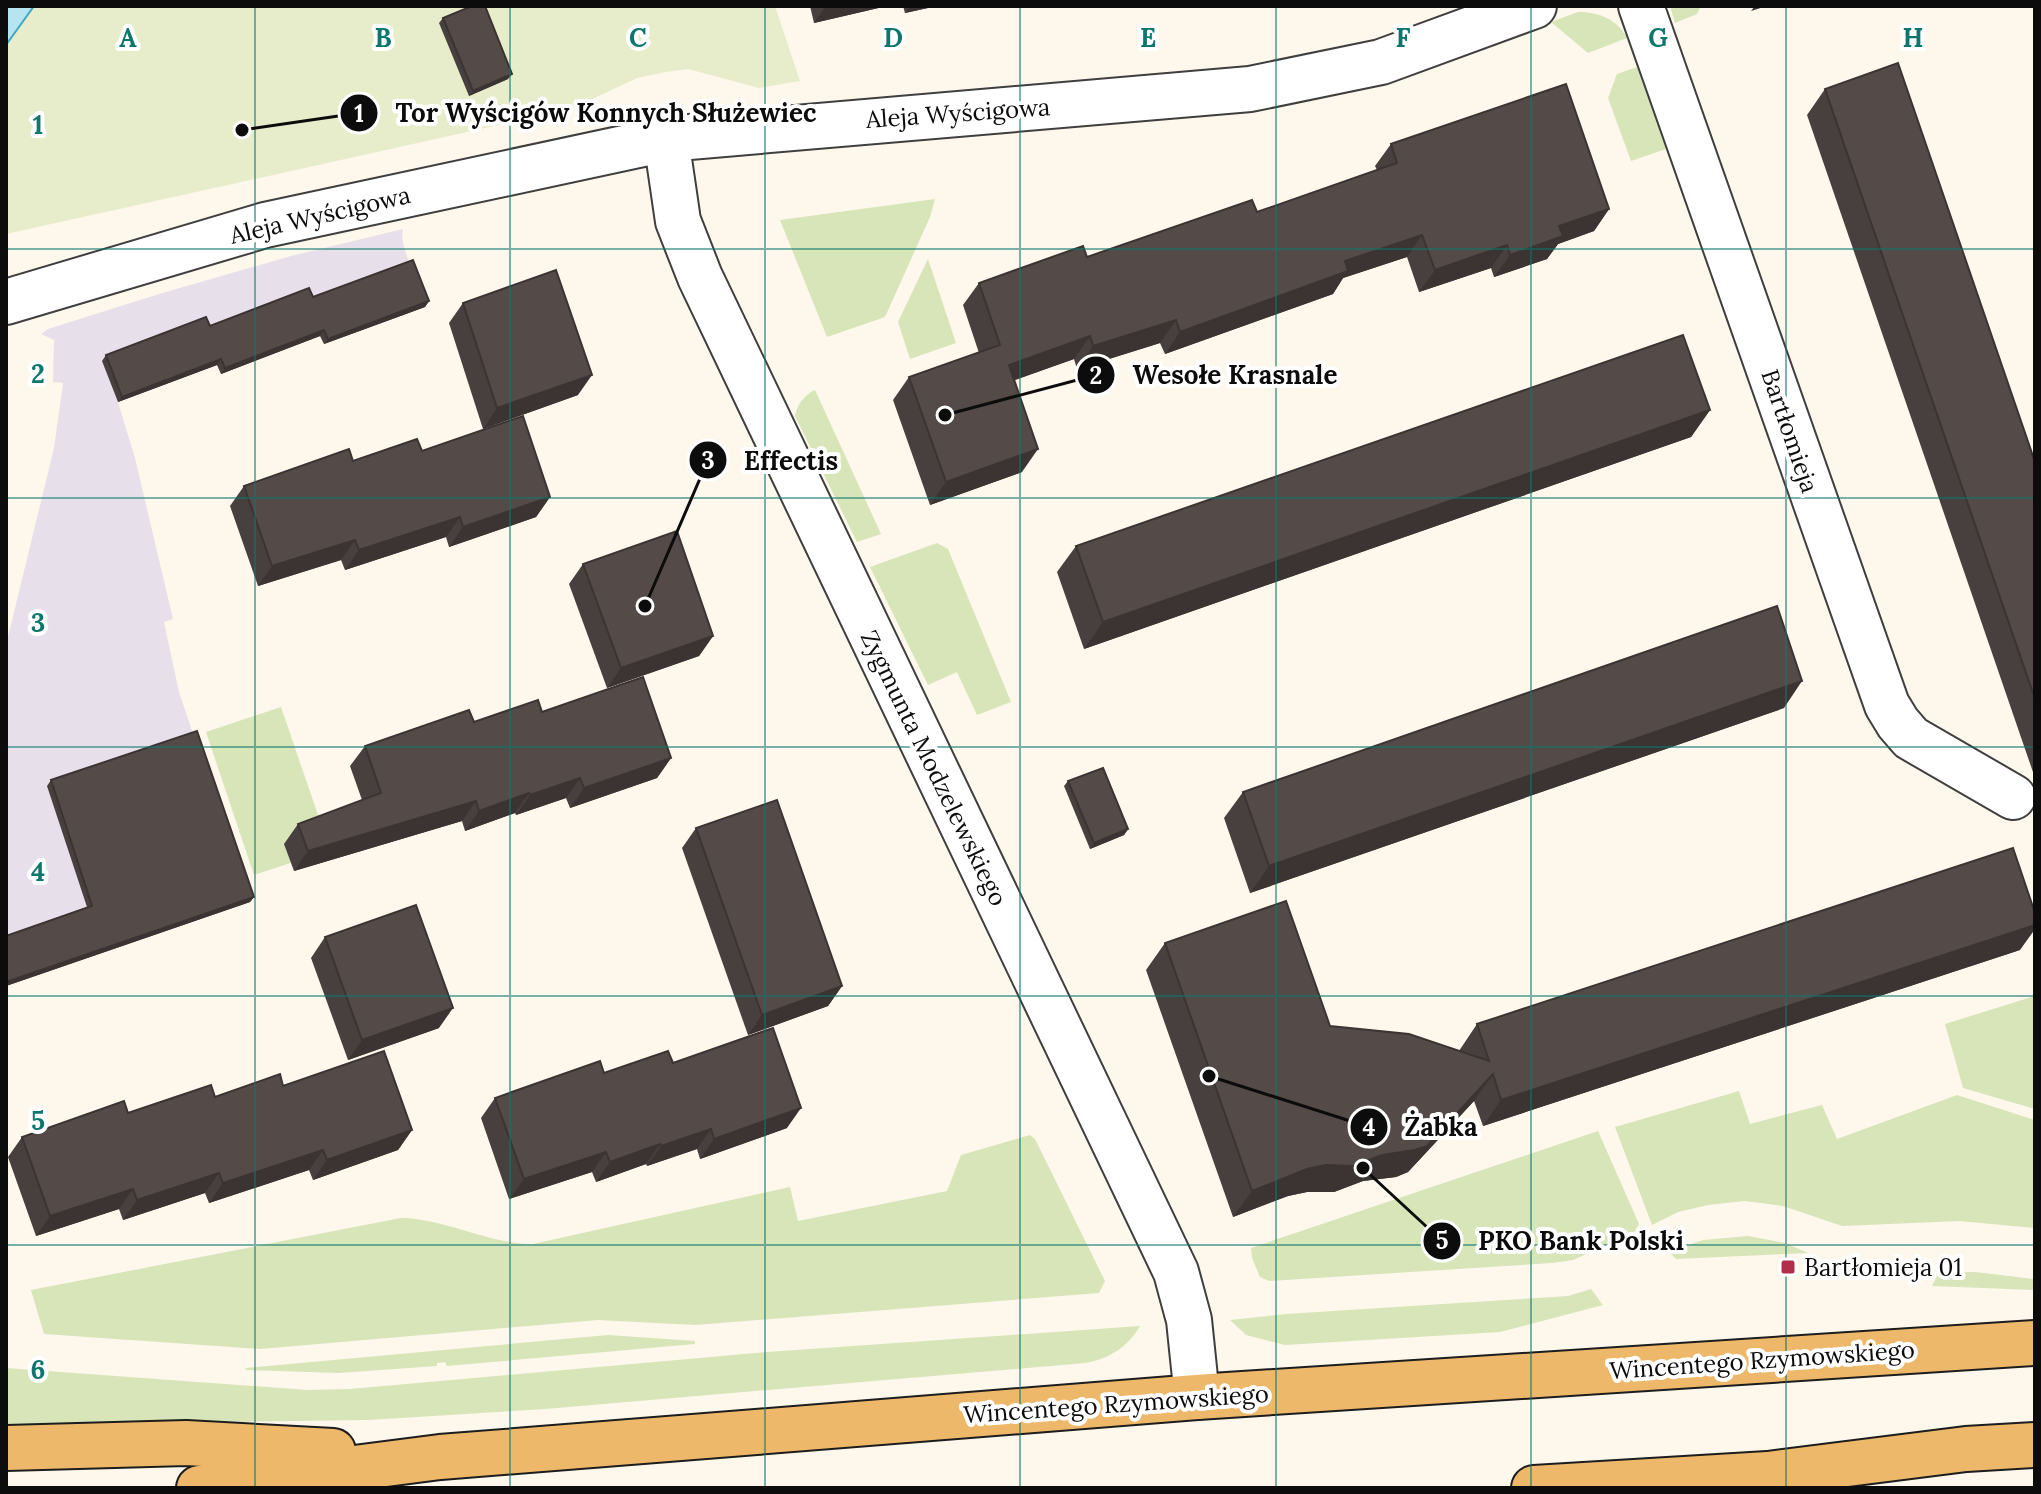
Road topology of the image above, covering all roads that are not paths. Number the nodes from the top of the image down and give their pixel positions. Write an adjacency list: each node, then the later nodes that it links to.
1 (1534, 6): 3 (street, Aleja Wyścigowa)
2 (1641, 6): 5 (street, Bartłomieja)
3 (666, 139): 4 (street, Aleja Wyścigowa); 7 (street, Zygmunta Modzelewskiego)
4 (17, 298)
5 (2013, 797)
6 (2035, 1343): 7 (main road, Wincentego Rzymowskiego)
7 (1197, 1397): 10 (main road, Wincentego Rzymowskiego)
8 (2035, 1445): 12 (main road)
9 (6, 1448): 10 (main road)
10 (440, 1457): 11 (main road, Wincentego Rzymowskiego)
11 (199, 1488)
12 (1534, 1488)

